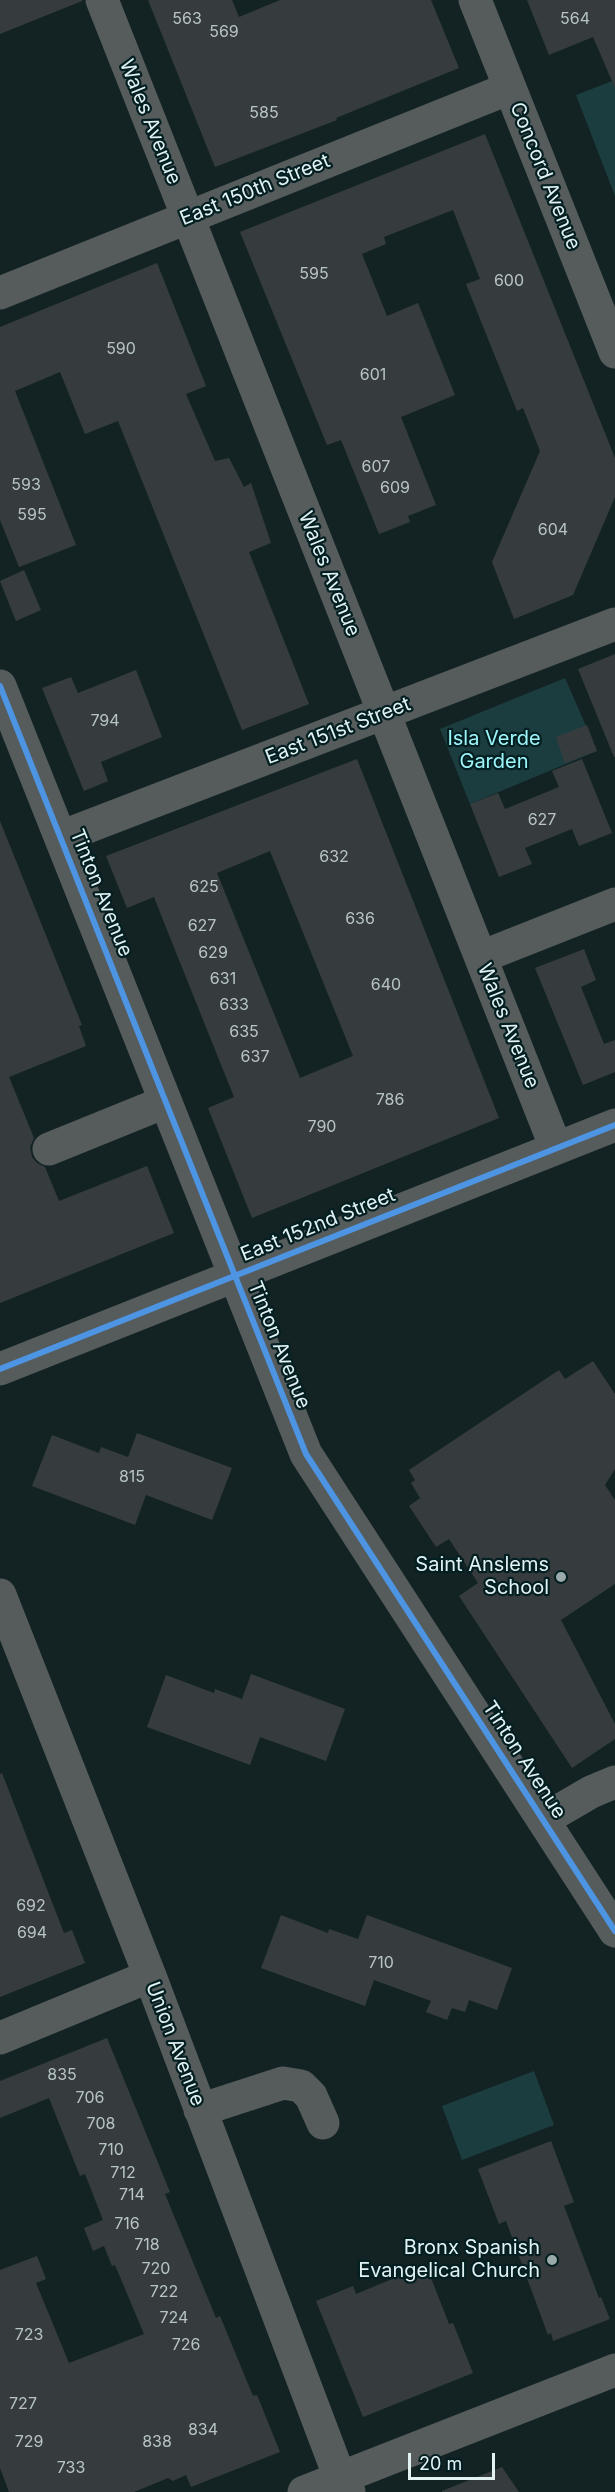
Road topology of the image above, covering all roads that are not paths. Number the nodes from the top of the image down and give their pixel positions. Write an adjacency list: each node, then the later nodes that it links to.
1 (102, 0): 4 (street, Wales Avenue)
2 (475, 0): 3 (street, Concord Avenue)
3 (510, 88): 4 (street, East 150th Street); 6 (street, Concord Avenue)
4 (188, 217): 5 (street, East 150th Street); 9 (street, Wales Avenue)
5 (0, 293)
6 (615, 352)
7 (615, 624): 9 (street, East 151st Street)
8 (0, 686): 10 (street, Tinton Avenue)
9 (384, 713): 10 (street, East 151st Street); 12 (street, Wales Avenue)
10 (62, 837): 13 (street, Tinton Avenue)
11 (615, 904): 12 (street)
12 (481, 957): 15 (street, Wales Avenue)
13 (165, 1102): 16 (street); 17 (street, Tinton Avenue)
14 (615, 1125): 15 (street, East 152nd Street)
15 (556, 1148): 17 (street, East 152nd Street)
16 (49, 1149)
17 (234, 1276): 18 (street, East 152nd Street); 21 (street, Tinton Avenue)
18 (0, 1369)
19 (0, 1595): 23 (street, Union Avenue)
20 (615, 1782): 21 (street)
21 (543, 1820): 22 (street, Tinton Avenue)
22 (615, 1931)
23 (150, 1976): 24 (street); 25 (street, Union Avenue)
24 (0, 2038)
25 (200, 2110): 26 (street); 28 (street, Union Avenue)
26 (323, 2123)
27 (615, 2370): 28 (street)
28 (345, 2485): 29 (street)
29 (304, 2492)

